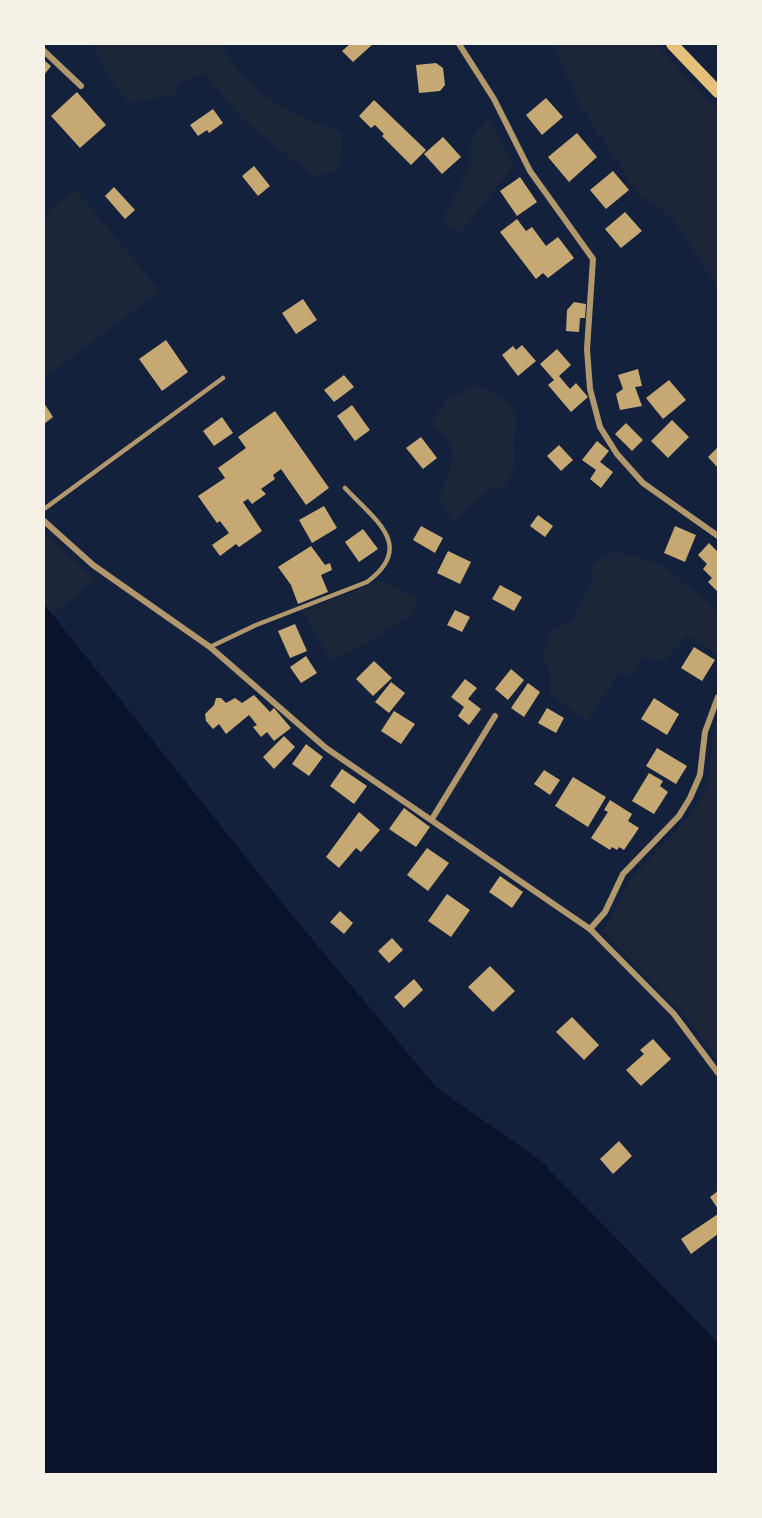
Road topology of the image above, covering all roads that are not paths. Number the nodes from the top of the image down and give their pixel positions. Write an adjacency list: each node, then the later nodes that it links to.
1 (459, 44): 10 (street)
2 (672, 44): 5 (main road)
3 (44, 51): 4 (street)
4 (81, 87)
5 (718, 93)
6 (223, 378): 8 (lane)
7 (345, 488): 11 (lane)
8 (44, 509)
9 (44, 521): 11 (street)
10 (718, 536)
11 (210, 647): 14 (street)
12 (718, 697): 15 (street)
13 (495, 716): 14 (street)
14 (432, 819): 15 (street)
15 (590, 928): 16 (street)
16 (718, 1073)

